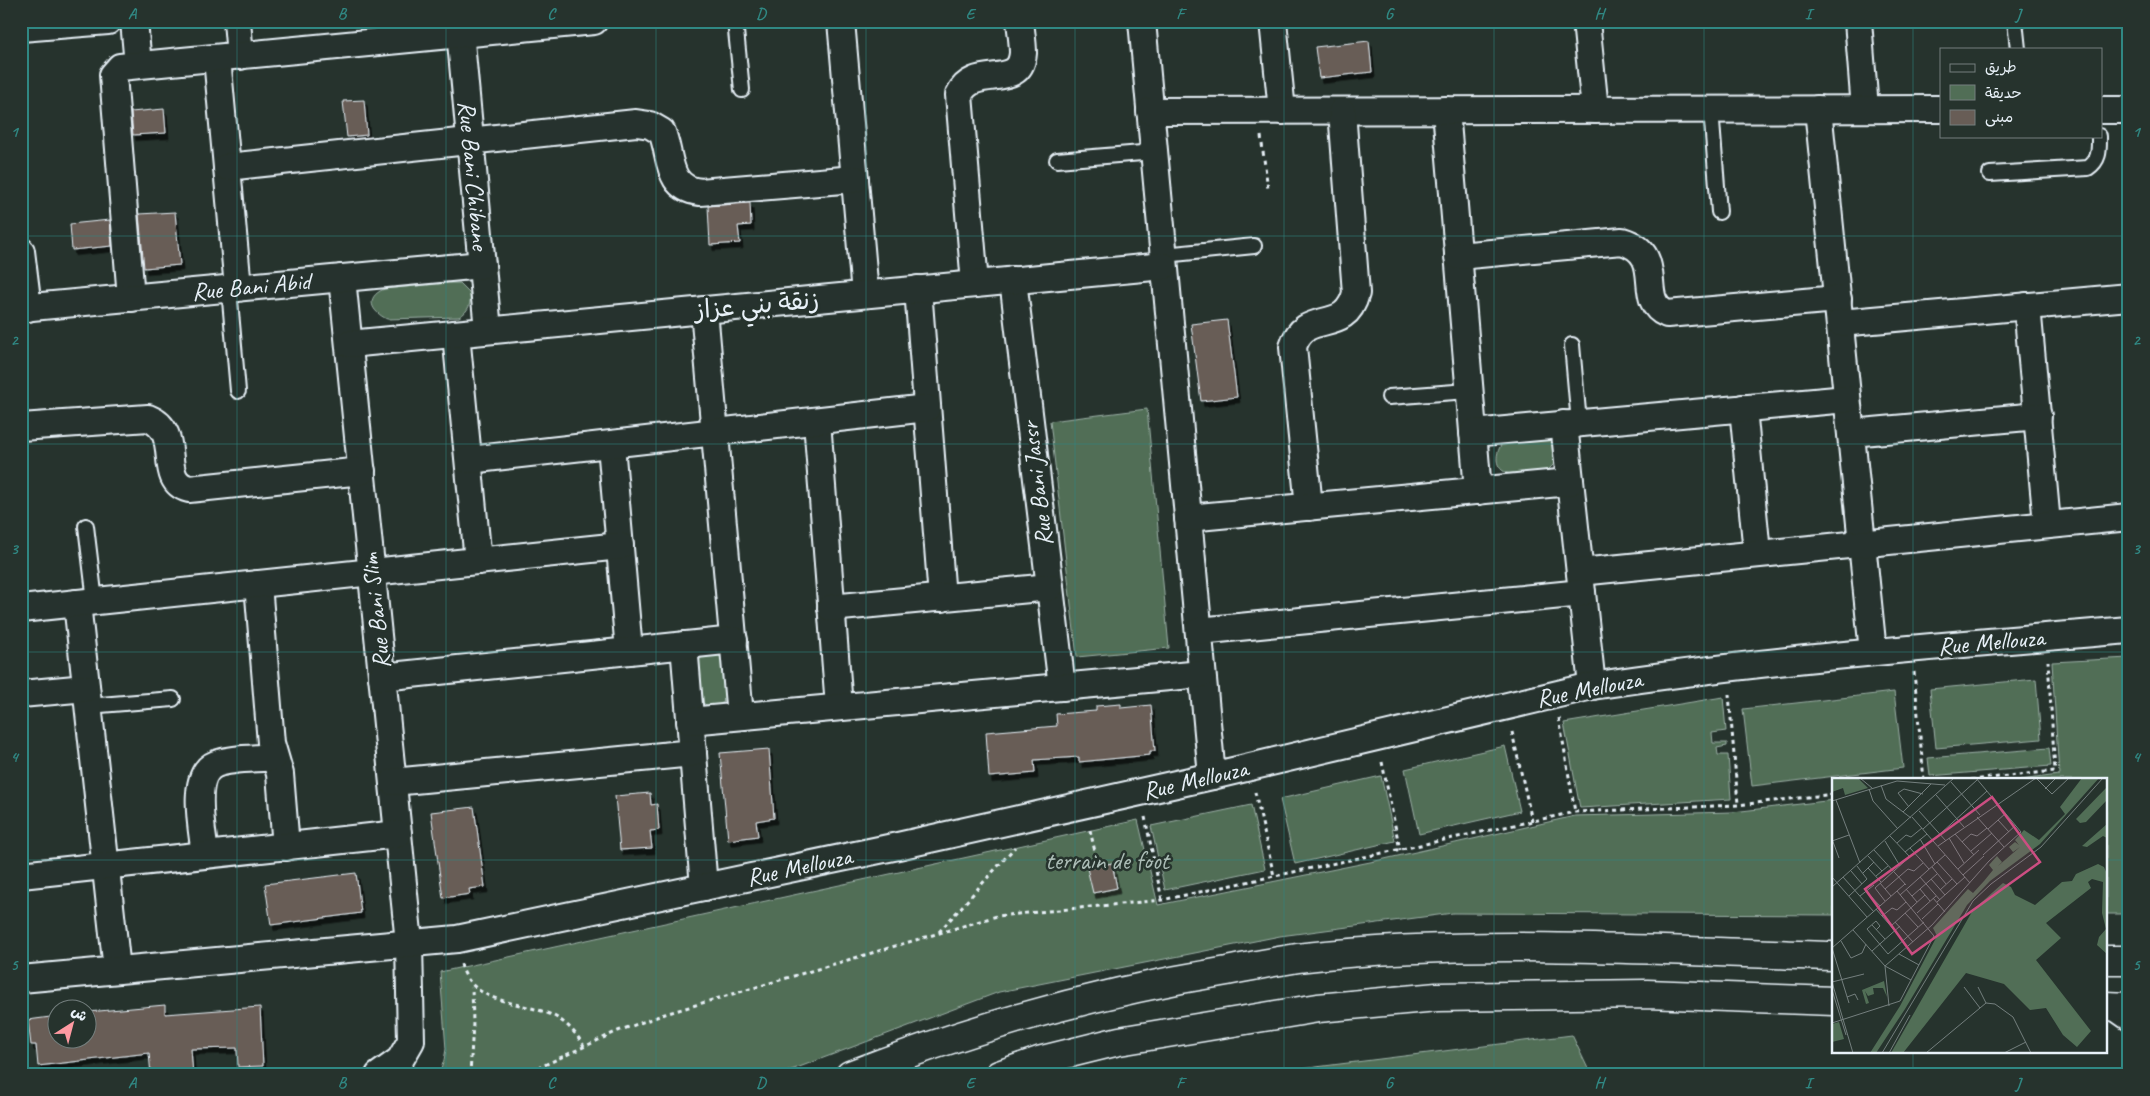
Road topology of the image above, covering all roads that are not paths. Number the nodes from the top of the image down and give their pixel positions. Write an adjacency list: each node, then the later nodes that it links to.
1 (108, 21): 13 (street)
2 (134, 21): 17 (street)
3 (237, 21): 16 (street)
4 (735, 21): 18 (lane)
5 (841, 21): 36 (street)
6 (1020, 21): 45 (street)
7 (1142, 21): 27 (street)
8 (1273, 21): 28 (street)
9 (1586, 21): 24 (street)
10 (1858, 21): 21 (street)
11 (2015, 21): 15 (lane)
12 (579, 22): 14 (street)
13 (21, 28)
14 (459, 28): 16 (street); 31 (street, Rue Bani Chibane)
15 (2018, 48)
16 (228, 57): 17 (street); 34 (street)
17 (138, 65): 50 (street)
18 (742, 90)
19 (1711, 109): 20 (street); 24 (street); 37 (lane)
20 (1818, 109): 21 (street); 54 (street)
21 (1866, 109): 22 (street)
22 (1940, 109)
23 (1446, 110): 24 (street); 29 (street); 40 (street)
24 (1595, 110)
25 (2102, 110): 26 (street)
26 (2129, 110)
27 (1150, 111): 28 (street); 32 (street)
28 (1270, 111): 29 (street)
29 (1342, 111): 77 (street)
30 (2099, 138): 35 (lane)
31 (470, 140): 34 (street); 36 (street); 42 (street, Rue Bani Chibane)
32 (1154, 152): 33 (lane); 41 (street)
33 (1057, 160)
34 (227, 166): 46 (street)
35 (1990, 174)
36 (855, 179): 48 (street)
37 (1719, 212)
38 (1254, 246): 41 (lane)
39 (21, 251): 52 (street)
40 (1458, 256): 54 (street); 60 (street)
41 (1164, 260): 44 (street, زنقة بني عزاز); 79 (street)
42 (482, 265): 43 (street, Rue Bani Abid); 55 (street, Rue Bani Chibane)
43 (342, 278): 46 (street, Rue Bani Abid); 57 (street, Rue Bani Slim)
44 (1013, 280): 45 (street, زنقة بني عزاز); 89 (street, Rue Bani Jassr)
45 (976, 284): 47 (street, زنقة بني عزاز)
46 (233, 288): 50 (street, Rue Bani Abid); 59 (lane)
47 (918, 289): 48 (street, زنقة بني عزاز); 63 (street)
48 (865, 294): 53 (street, زنقة بني عزاز)
49 (2129, 297): 51 (street)
50 (131, 298): 52 (street, Rue Bani Abid)
51 (2027, 306): 54 (street); 65 (street)
52 (24, 308)
53 (704, 310): 55 (street, زنقة بني عزاز); 69 (street)
54 (1839, 311): 62 (street)
55 (488, 330): 56 (street, زنقة بني عزاز)
56 (456, 334): 57 (street, زنقة بني عزاز); 73 (street)
57 (349, 344): 74 (street, Rue Bani Slim)
58 (1572, 346): 67 (lane)
59 (238, 391)
60 (1468, 391): 61 (lane); 70 (street)
61 (1389, 397)
62 (1847, 399): 64 (street); 71 (street)
63 (927, 408): 66 (street); 90 (street)
64 (1743, 408): 67 (street); 84 (street)
65 (2038, 416): 71 (street); 80 (street)
66 (817, 421): 69 (street); 92 (street)
67 (1572, 424): 70 (street); 75 (street)
68 (21, 427): 74 (street)
69 (715, 432): 72 (street); 96 (street)
70 (1473, 433): 76 (street)
71 (1851, 433): 82 (street)
72 (611, 445): 73 (street); 83 (street)
73 (469, 460): 85 (street)
74 (362, 471): 86 (street, Rue Bani Slim)
75 (1570, 482): 76 (street); 87 (street)
76 (1478, 491): 77 (street)
77 (1309, 507): 79 (street)
78 (2129, 517): 80 (street)
79 (1188, 518): 95 (street)
80 (2047, 524): 82 (street)
81 (86, 526): 91 (lane)
82 (1862, 542): 84 (street); 99 (street)
83 (620, 546): 85 (street); 98 (street)
84 (1757, 553): 87 (street)
85 (478, 561): 86 (street)
86 (372, 572): 88 (street); 101 (street, Rue Bani Slim)
87 (1581, 583): 95 (street); 102 (street)
88 (258, 584): 91 (street); 111 (street)
89 (1050, 587): 90 (street); 103 (street, Rue Bani Jassr)
90 (942, 598): 92 (street)
91 (86, 602): 93 (street); 105 (street)
92 (831, 608): 107 (street)
93 (21, 609)
94 (2129, 630): 99 (street, Rue Mellouza)
95 (1199, 631): 100 (street)
96 (734, 640): 97 (street); 108 (street)
97 (684, 645): 98 (street); 109 (street)
98 (629, 651): 101 (street)
99 (1873, 652): 102 (street, Rue Mellouza)
100 (1202, 674): 103 (street); 112 (street)
101 (382, 676): 113 (street, Rue Bani Slim)
102 (1592, 686): 112 (street, Rue Mellouza)
103 (1062, 687): 107 (street)
104 (21, 694): 105 (street)
105 (87, 697): 106 (lane); 117 (street)
106 (173, 699)
107 (838, 707): 108 (street)
108 (740, 716): 109 (street)
109 (690, 721): 110 (street)
110 (693, 753): 113 (street); 119 (street)
111 (274, 757): 115 (street); 116 (street)
112 (1212, 776): 119 (street, Rue Mellouza)
113 (393, 782): 114 (street, Rue Bani Slim)
114 (398, 834): 115 (street); 120 (street, Rue Bani Slim)
115 (286, 847): 116 (street)
116 (205, 856): 117 (street)
117 (106, 866): 118 (street); 124 (street)
118 (21, 875)
119 (704, 887): 120 (street, Rue Mellouza)
120 (409, 943): 124 (street, Rue Mellouza); 131 (street)
121 (1832, 956): 132 (highway)
122 (2108, 960): 123 (highway)
123 (2129, 960)
124 (117, 970): 125 (street, Rue Mellouza)
125 (21, 979)
126 (1832, 1001): 133 (highway)
127 (2108, 1007): 128 (highway)
128 (2129, 1007)
129 (2108, 1008): 130 (lane)
130 (2129, 1024)
131 (379, 1075)
132 (850, 1075)
133 (999, 1075)

